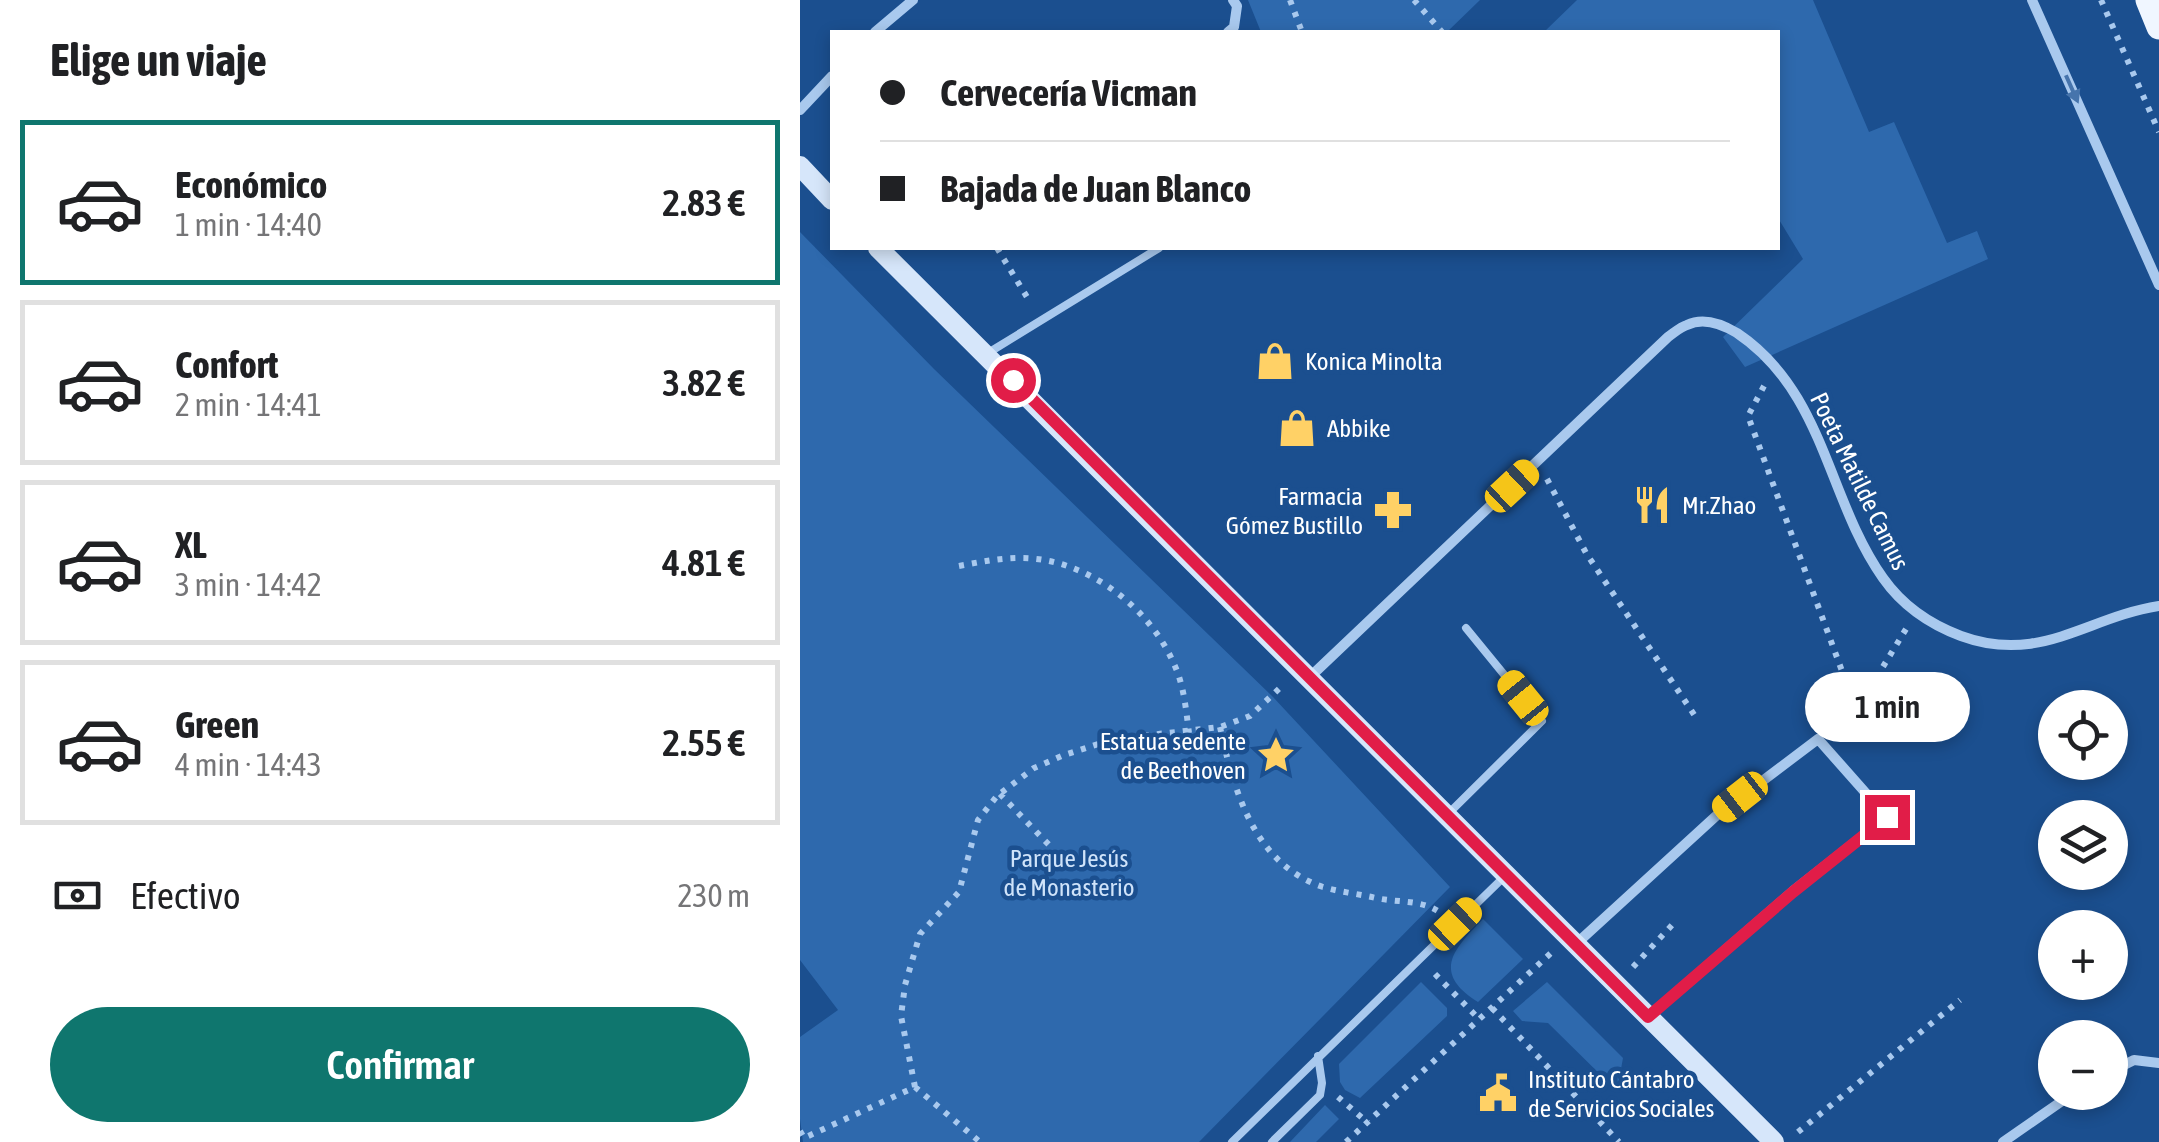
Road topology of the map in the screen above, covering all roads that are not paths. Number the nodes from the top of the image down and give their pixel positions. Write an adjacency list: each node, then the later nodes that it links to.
1 (913, 0): 6 (street)
2 (1233, 0): 7 (street)
3 (2032, 0): 14 (street, one-way to 14)
4 (2148, 0): 5 (main road)
5 (2159, 26)
6 (877, 30)
7 (1230, 30)
8 (830, 78): 9 (street)
9 (800, 110)
10 (800, 166): 11 (main road)
11 (830, 198)
12 (880, 250): 15 (main road)
13 (1156, 250): 15 (lane)
14 (2159, 285)
15 (987, 354): 18 (main road)
16 (2159, 606): 18 (street, Poeta Matilde Camus)
17 (1466, 628): 19 (lane)
18 (1305, 670): 19 (main road)
19 (1447, 815): 20 (main road)
20 (1506, 875): 21 (main road); 23 (lane)
21 (1572, 941): 22 (main road); 22 (street)
22 (1648, 1017): 29 (main road)
23 (1318, 1056): 27 (lane); 28 (lane)
24 (2128, 1063): 25 (street)
25 (2159, 1063)
26 (2049, 1110): 30 (street)
27 (1232, 1142)
28 (1272, 1142)
29 (1774, 1142)
30 (2003, 1142)

